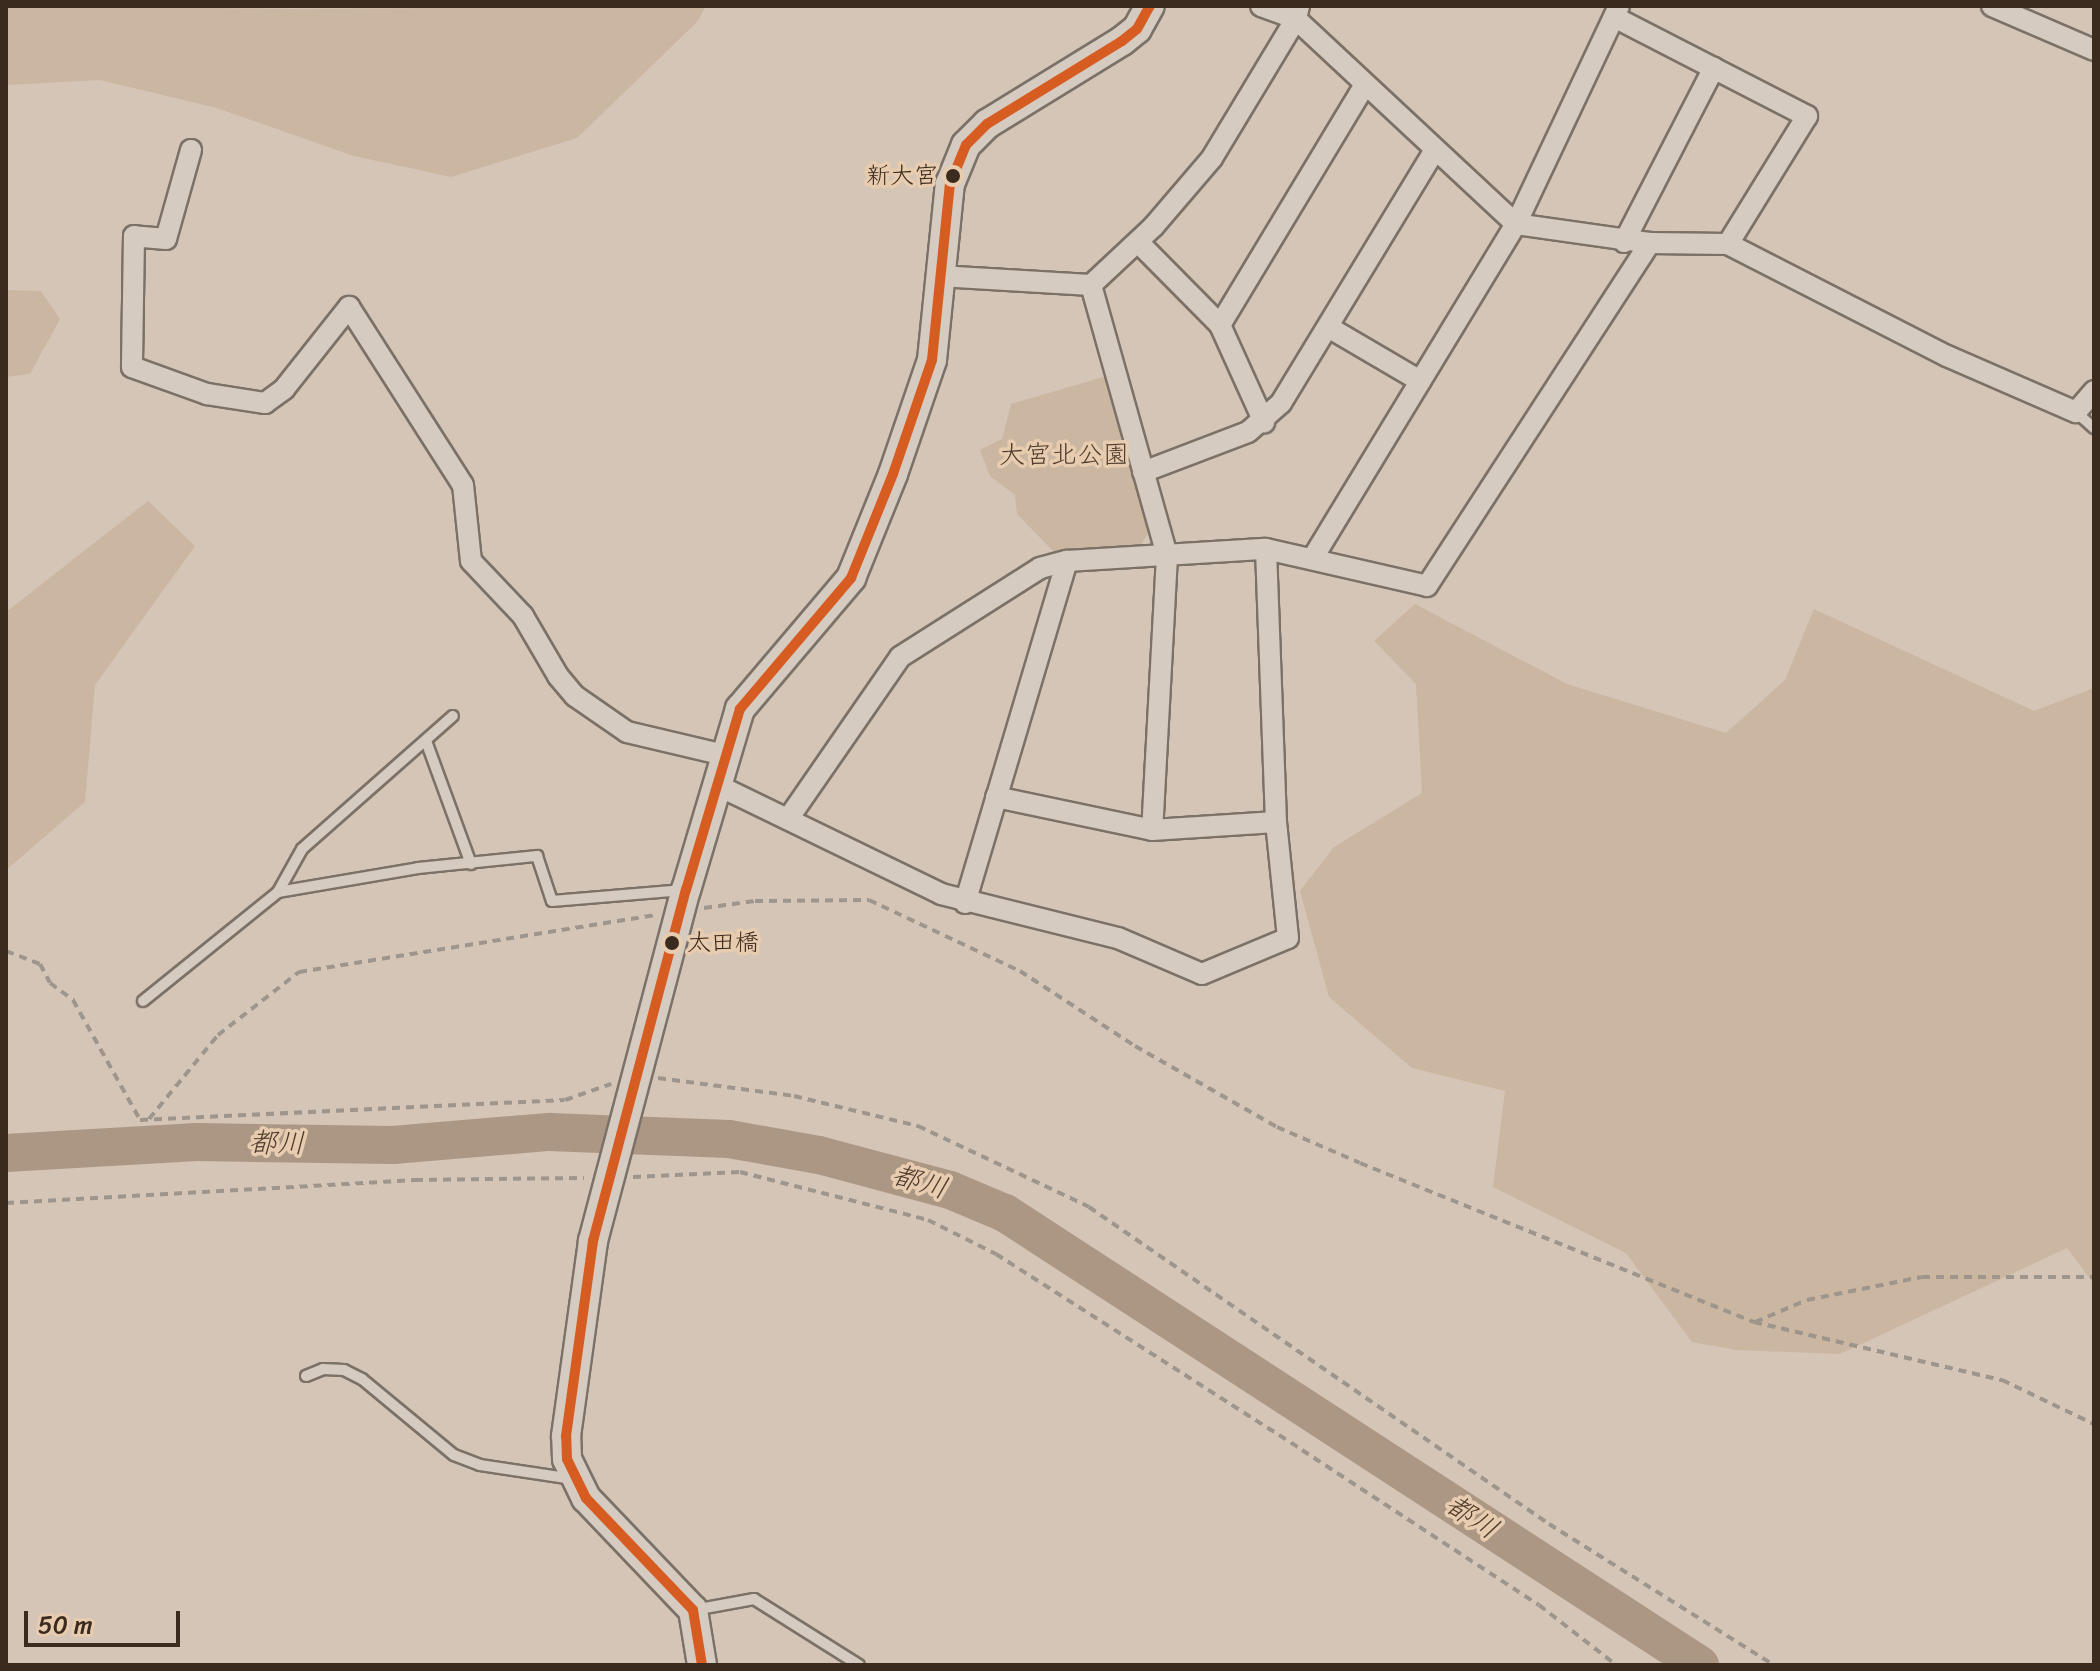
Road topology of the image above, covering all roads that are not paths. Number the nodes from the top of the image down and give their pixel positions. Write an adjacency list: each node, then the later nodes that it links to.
1 (1150, 6): 16 (street)
2 (1261, 6): 5 (street)
3 (1992, 6): 6 (street)
4 (1616, 12): 7 (street); 11 (street)
5 (1298, 13): 8 (street); 12 (street)
6 (2094, 50)
7 (1714, 68): 13 (street); 15 (street)
8 (1365, 85): 10 (street); 18 (street)
9 (191, 150): 32 (street)
10 (1435, 150): 11 (street); 19 (street)
11 (1516, 224): 13 (street); 20 (street)
12 (1138, 242): 17 (street); 18 (street)
13 (1624, 242): 14 (street)
14 (1650, 243): 15 (street); 28 (street)
15 (1728, 244): 22 (street)
16 (939, 276): 17 (street); 32 (street)
17 (1091, 285): 25 (street)
18 (1220, 325): 23 (street)
19 (1328, 327): 20 (street); 23 (street)
20 (1420, 381): 28 (street)
21 (2094, 391): 22 (street)
22 (2076, 412): 24 (lane)
23 (1264, 422): 25 (street)
24 (2094, 428)
25 (1143, 472): 27 (street)
26 (1266, 549): 27 (street); 28 (street); 36 (street)
27 (1167, 556): 29 (street); 37 (street)
28 (1314, 556)
29 (1067, 561): 34 (street); 35 (street)
30 (453, 716): 31 (lane)
31 (426, 741): 38 (lane); 39 (lane)
32 (724, 755): 33 (street)
33 (717, 785): 35 (street); 40 (street)
34 (996, 797): 37 (street); 41 (street)
35 (788, 819): 41 (street)
36 (1276, 822): 37 (street); 41 (street)
37 (1152, 830)
38 (471, 864): 39 (lane); 40 (lane)
39 (278, 892): 42 (lane)
40 (683, 901): 44 (street)
41 (965, 903)
42 (143, 1001)
43 (306, 1376): 44 (lane)
44 (575, 1479): 45 (street)
45 (693, 1610): 46 (street); 47 (lane)
46 (702, 1665)
47 (859, 1665)

